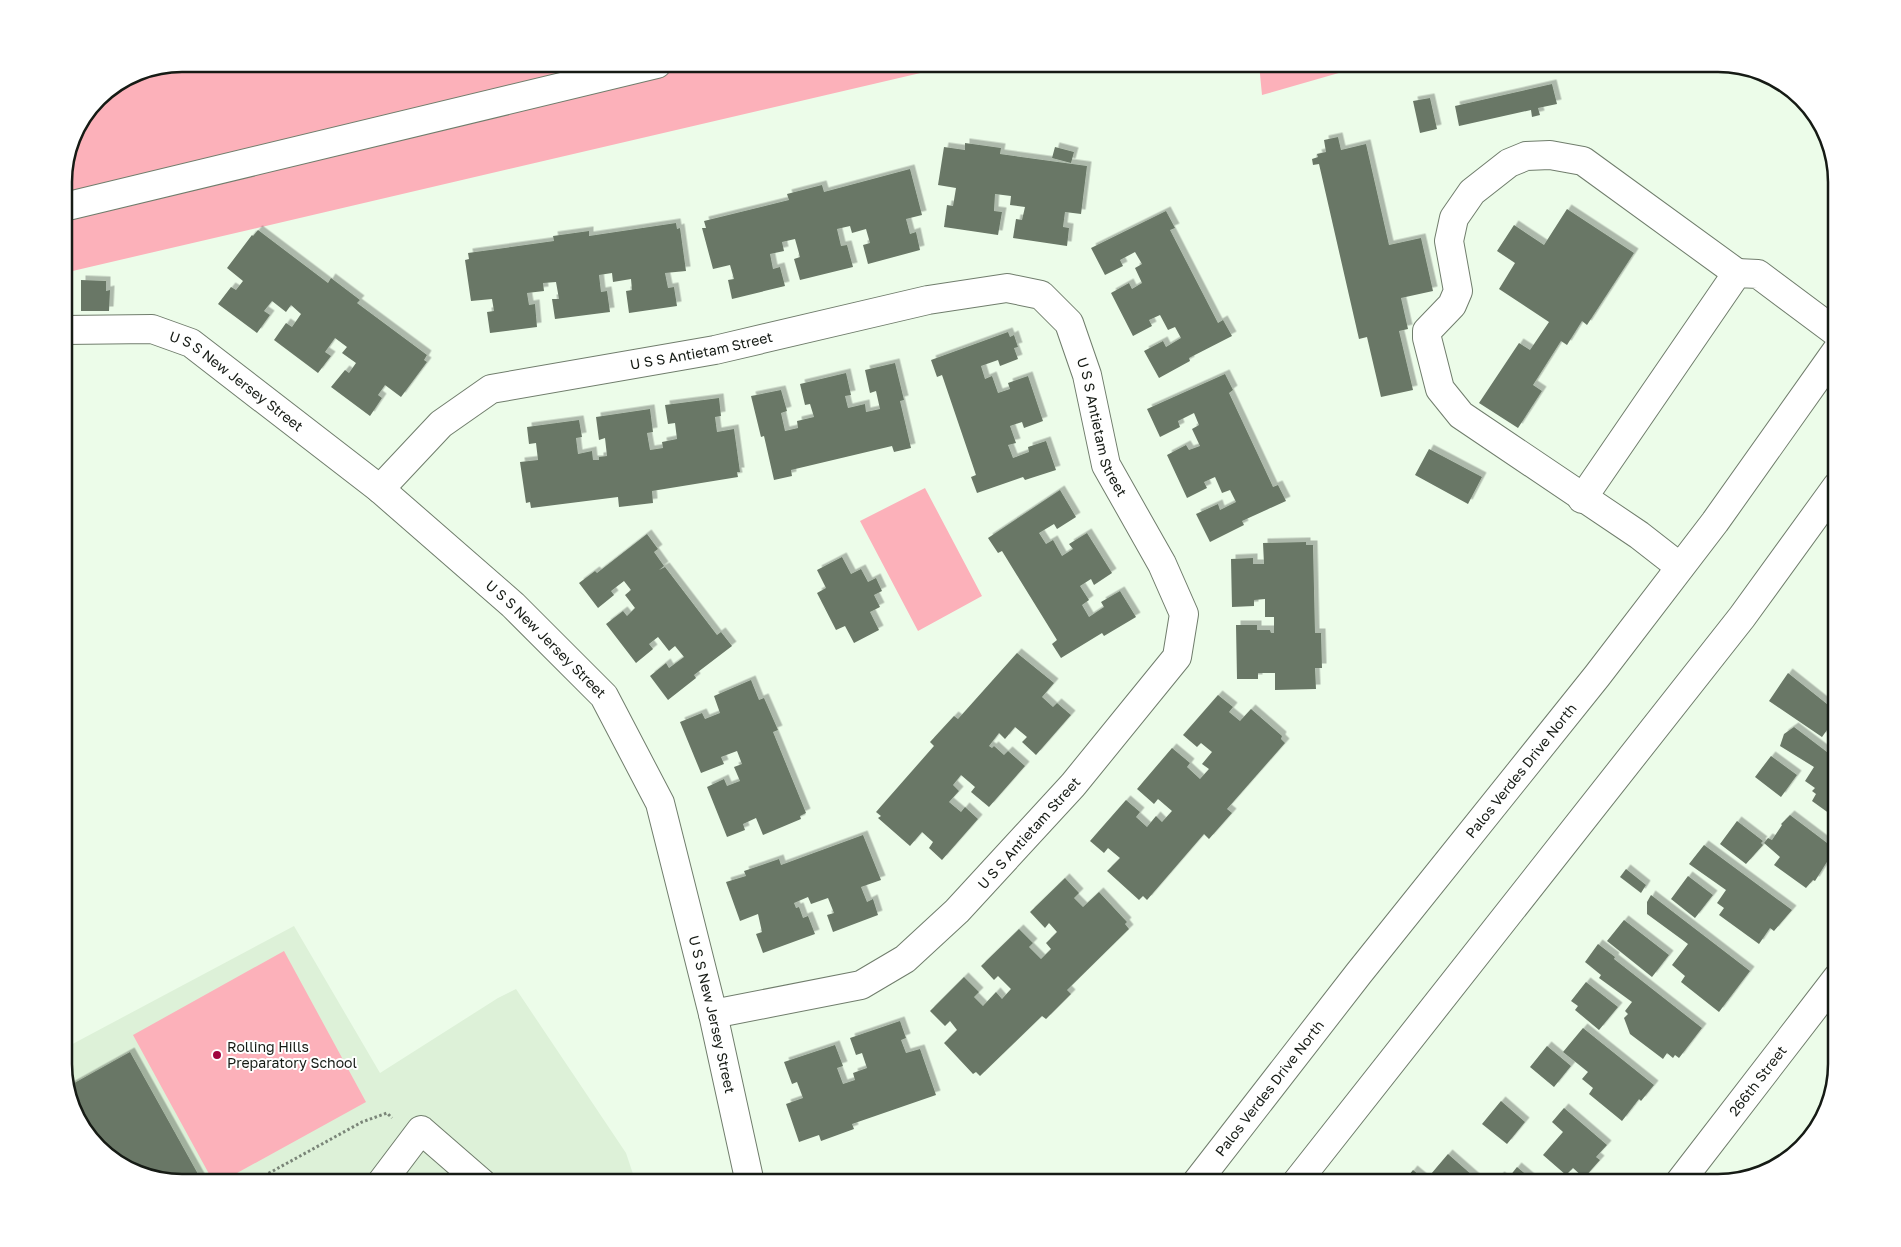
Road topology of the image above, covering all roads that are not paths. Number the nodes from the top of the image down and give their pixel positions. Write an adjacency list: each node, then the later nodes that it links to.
1 (621, 73): 2 (street)
2 (73, 205)
3 (1737, 273): 4 (street); 8 (street); 8 (street)
4 (1828, 326)
5 (73, 330): 7 (street, U S S New Jersey Street)
6 (1828, 362): 10 (street, Palos Verdes Drive North)
7 (380, 489): 12 (street, U S S New Jersey Street); 12 (street, U S S Antietam Street)
8 (1582, 499): 10 (street)
9 (1828, 499): 17 (street)
10 (1680, 567): 16 (street, Palos Verdes Drive North)
11 (1828, 990): 18 (street, 266th Street)
12 (713, 1014): 15 (street, U S S New Jersey Street)
13 (388, 1174): 14 (street)
14 (472, 1174)
15 (748, 1174)
16 (1203, 1174)
17 (1303, 1174)
18 (1686, 1174)

